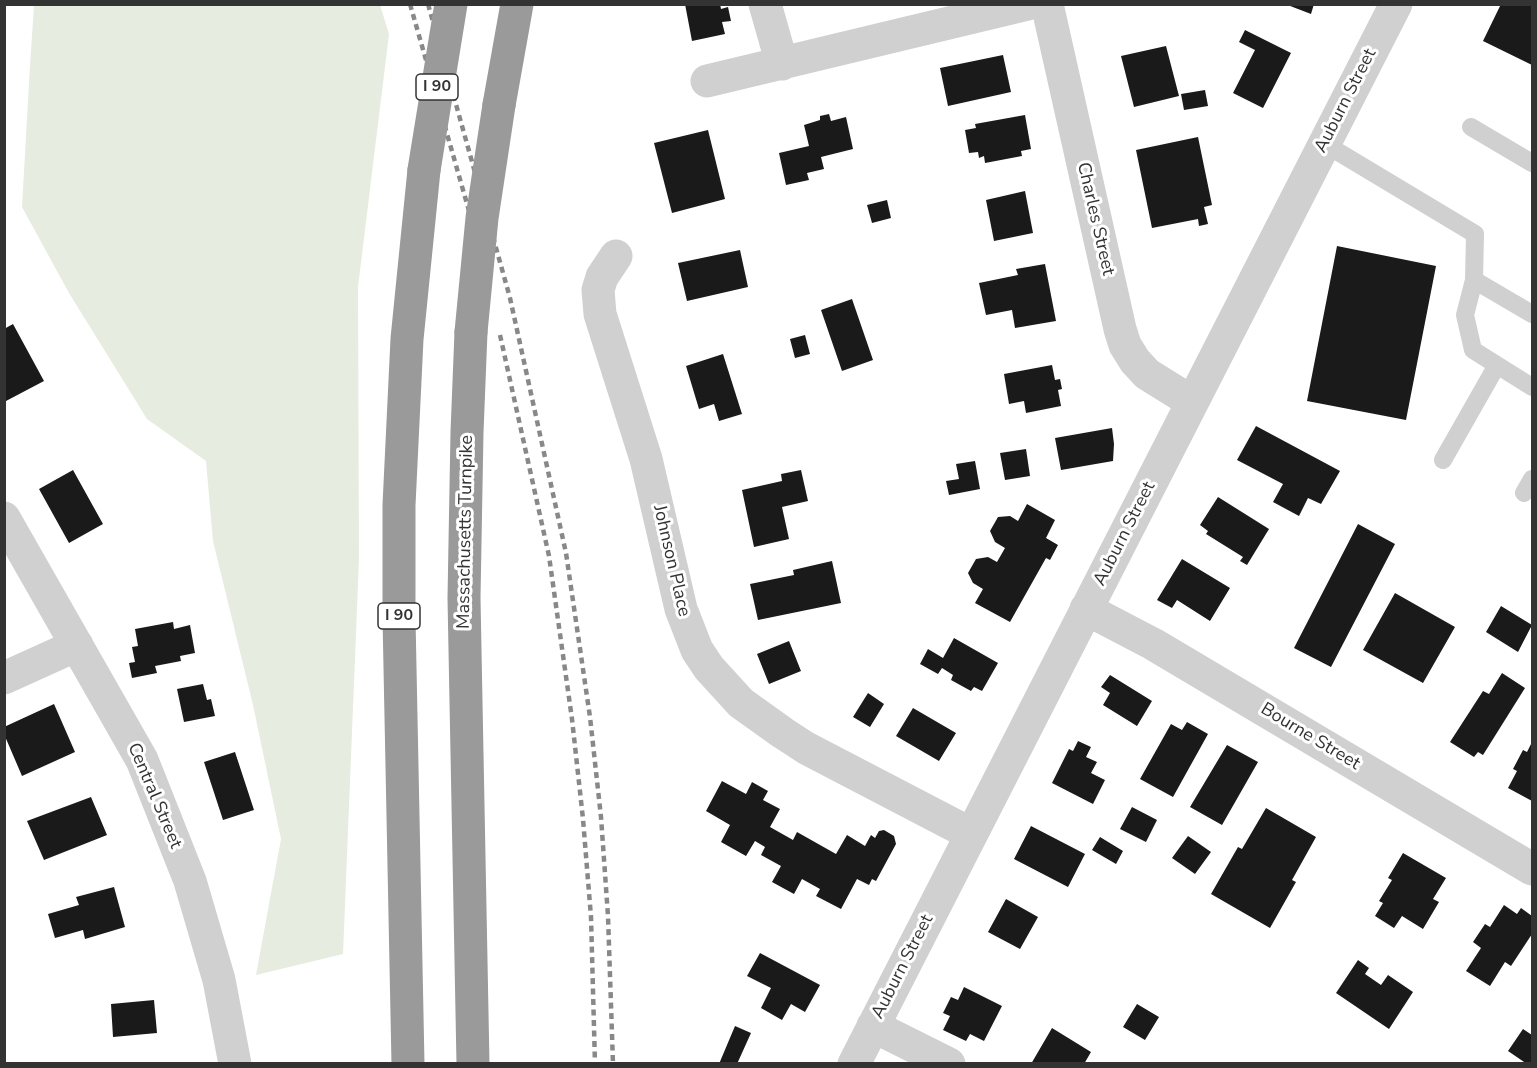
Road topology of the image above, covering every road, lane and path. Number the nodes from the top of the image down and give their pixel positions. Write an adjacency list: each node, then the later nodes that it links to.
1 (452, 4): 27 (highway, I 90, bridge)
2 (517, 4): 28 (highway, Massachusetts Turnpike, bridge)
3 (765, 4): 7 (street)
4 (1028, 4): 7 (street)
5 (1047, 4): 17 (street, Charles Street)
6 (1396, 4): 10 (street, Auburn Street)
7 (782, 64): 8 (street)
8 (707, 81)
9 (1472, 128): 11 (lane)
10 (1325, 144): 13 (lane); 17 (street, Auburn Street)
11 (1533, 163)
12 (616, 256): 23 (street, Johnson Place)
13 (1474, 280): 14 (lane); 15 (lane)
14 (1533, 314)
15 (1497, 365): 16 (lane); 18 (lane)
16 (1533, 387)
17 (1192, 402): 20 (street, Auburn Street)
18 (1443, 460)
19 (4, 518): 21 (street, Central Street)
20 (1086, 609): 23 (street, Auburn Street); 24 (street, Bourne Street)
21 (77, 645): 22 (street); 26 (street, Central Street)
22 (4, 678)
23 (971, 834): 25 (street, Auburn Street)
24 (1533, 869)
25 (873, 1026): 29 (street, Auburn Street); 30 (street)
26 (235, 1064)
27 (408, 1064)
28 (473, 1064)
29 (854, 1064)
30 (949, 1064)

